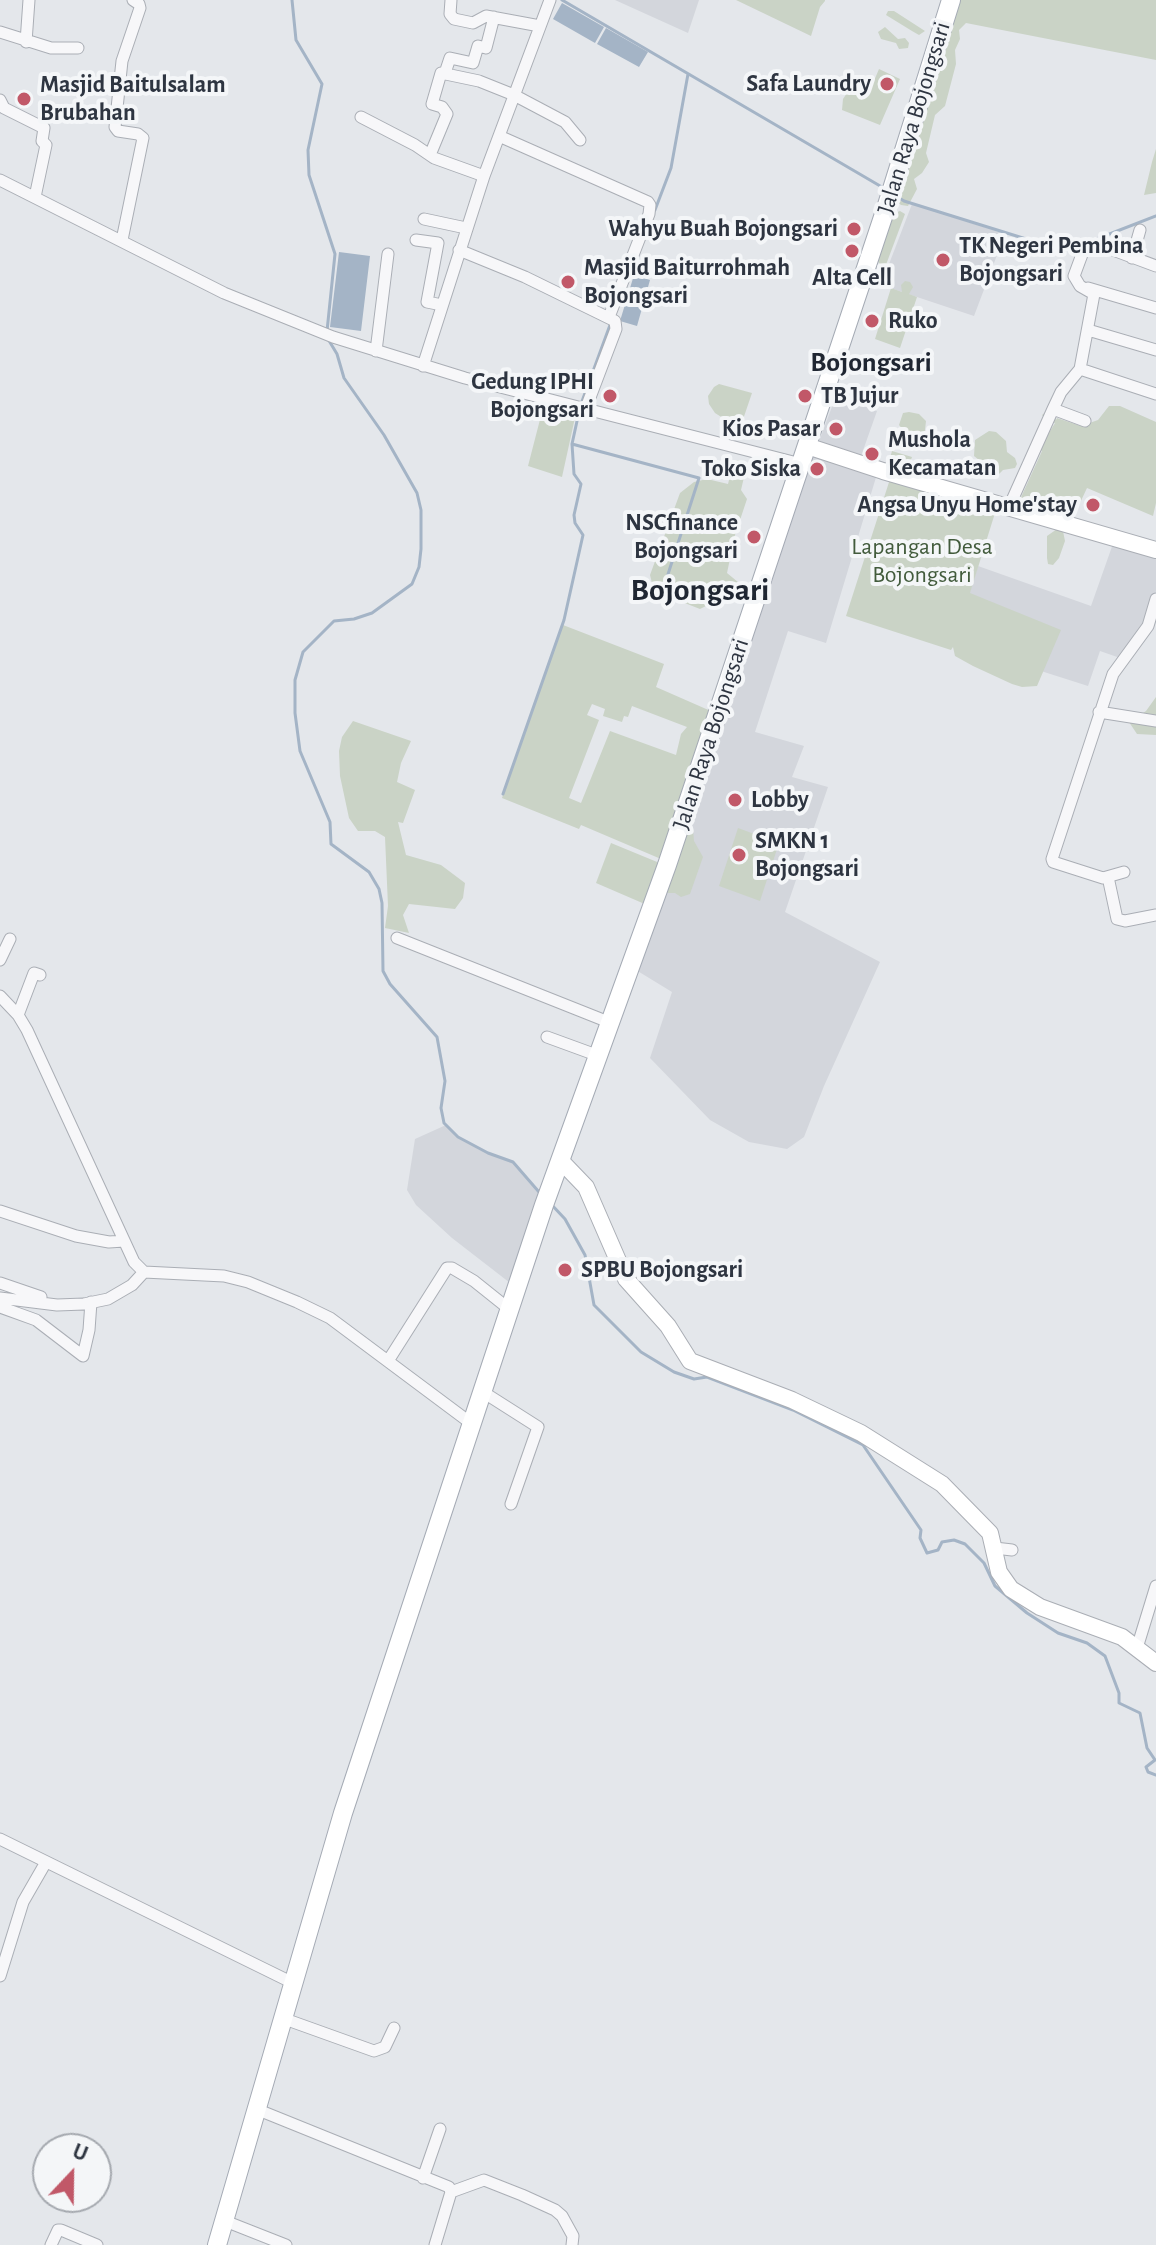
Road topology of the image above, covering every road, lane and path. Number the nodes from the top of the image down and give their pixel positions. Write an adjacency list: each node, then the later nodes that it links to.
1 (29, 0): 9 (street)
2 (133, 0): 24 (street)
3 (451, 0): 6 (street)
4 (550, 0): 7 (street)
5 (951, 0): 43 (main road, Jalan Raya Bojongsari)
6 (494, 17): 7 (street); 11 (street)
7 (540, 26): 12 (street)
8 (0, 32): 9 (street)
9 (26, 42): 10 (street)
10 (78, 48)
11 (445, 73): 12 (street); 17 (street)
12 (514, 95): 15 (street); 16 (street)
13 (0, 100): 20 (street)
14 (361, 117): 17 (street)
15 (499, 136): 18 (street); 33 (street)
16 (580, 140)
17 (430, 155): 18 (street)
18 (484, 176): 22 (street)
19 (0, 180): 20 (street)
20 (35, 197): 24 (street)
21 (424, 219): 22 (street)
22 (466, 228): 26 (street)
23 (1140, 230): 28 (street)
24 (122, 240): 36 (street)
25 (416, 240): 31 (street)
26 (459, 250): 31 (street); 33 (street)
27 (388, 254): 36 (street)
28 (1132, 258): 29 (street); 30 (street)
29 (1156, 266)
30 (1080, 286): 32 (street); 34 (street)
31 (442, 305): 37 (street)
32 (1156, 306)
33 (612, 319): 40 (street)
34 (1088, 330): 35 (street); 38 (street)
35 (1156, 350)
36 (376, 351): 37 (street)
37 (423, 366): 40 (street)
38 (1080, 369): 39 (street); 41 (street)
39 (1156, 394)
40 (582, 407): 43 (street)
41 (1053, 409): 42 (street); 44 (street)
42 (1085, 421)
43 (804, 455): 44 (street); 58 (main road, Jalan Raya Bojongsari)
44 (1009, 507): 45 (street)
45 (1156, 550)
46 (1156, 599): 47 (street)
47 (1099, 712): 48 (street); 50 (street)
48 (1156, 721)
49 (1124, 872): 50 (street)
50 (1108, 877): 51 (street)
51 (1156, 915)
52 (397, 938): 58 (street)
53 (10, 939): 54 (street)
54 (0, 960)
55 (40, 975): 57 (street)
56 (0, 996): 57 (street)
57 (18, 1015): 63 (street)
58 (611, 1023): 60 (main road, Jalan Raya Bojongsari)
59 (547, 1037): 60 (street)
60 (599, 1056): 61 (main road, Jalan Raya Bojongsari)
61 (561, 1161): 70 (main road, Jalan Raya Bojongsari); 76 (street)
62 (0, 1211): 63 (street)
63 (124, 1241): 64 (street)
64 (144, 1272): 67 (street); 71 (street)
65 (0, 1283): 68 (street)
66 (0, 1298): 68 (street)
67 (91, 1302): 68 (street); 69 (street)
68 (57, 1305)
69 (0, 1307)
70 (509, 1309): 71 (street); 72 (main road, Jalan Raya Bojongsari)
71 (388, 1361): 73 (street)
72 (483, 1392): 73 (main road, Jalan Raya Bojongsari); 74 (street)
73 (472, 1424): 81 (main road, Jalan Raya Bojongsari)
74 (511, 1504)
75 (1156, 1586): 76 (street)
76 (1137, 1648): 77 (street)
77 (1156, 1663)
78 (0, 1839): 79 (street)
79 (46, 1862): 80 (street); 81 (street)
80 (0, 1976)
81 (293, 1983): 82 (main road, Jalan Raya Bojongsari)
82 (282, 2018): 83 (street); 84 (main road, Jalan Raya Bojongsari)
83 (394, 2028)
84 (256, 2109): 86 (street); 88 (main road, Jalan Raya Bojongsari)
85 (440, 2129): 86 (street)
86 (423, 2178): 87 (street)
87 (451, 2192): 93 (street); 94 (street)
88 (225, 2221): 91 (main road, Jalan Raya Bojongsari); 92 (street)
89 (51, 2245): 90 (street)
90 (97, 2245)
91 (217, 2245)
92 (286, 2245)
93 (435, 2245)
94 (572, 2245)

